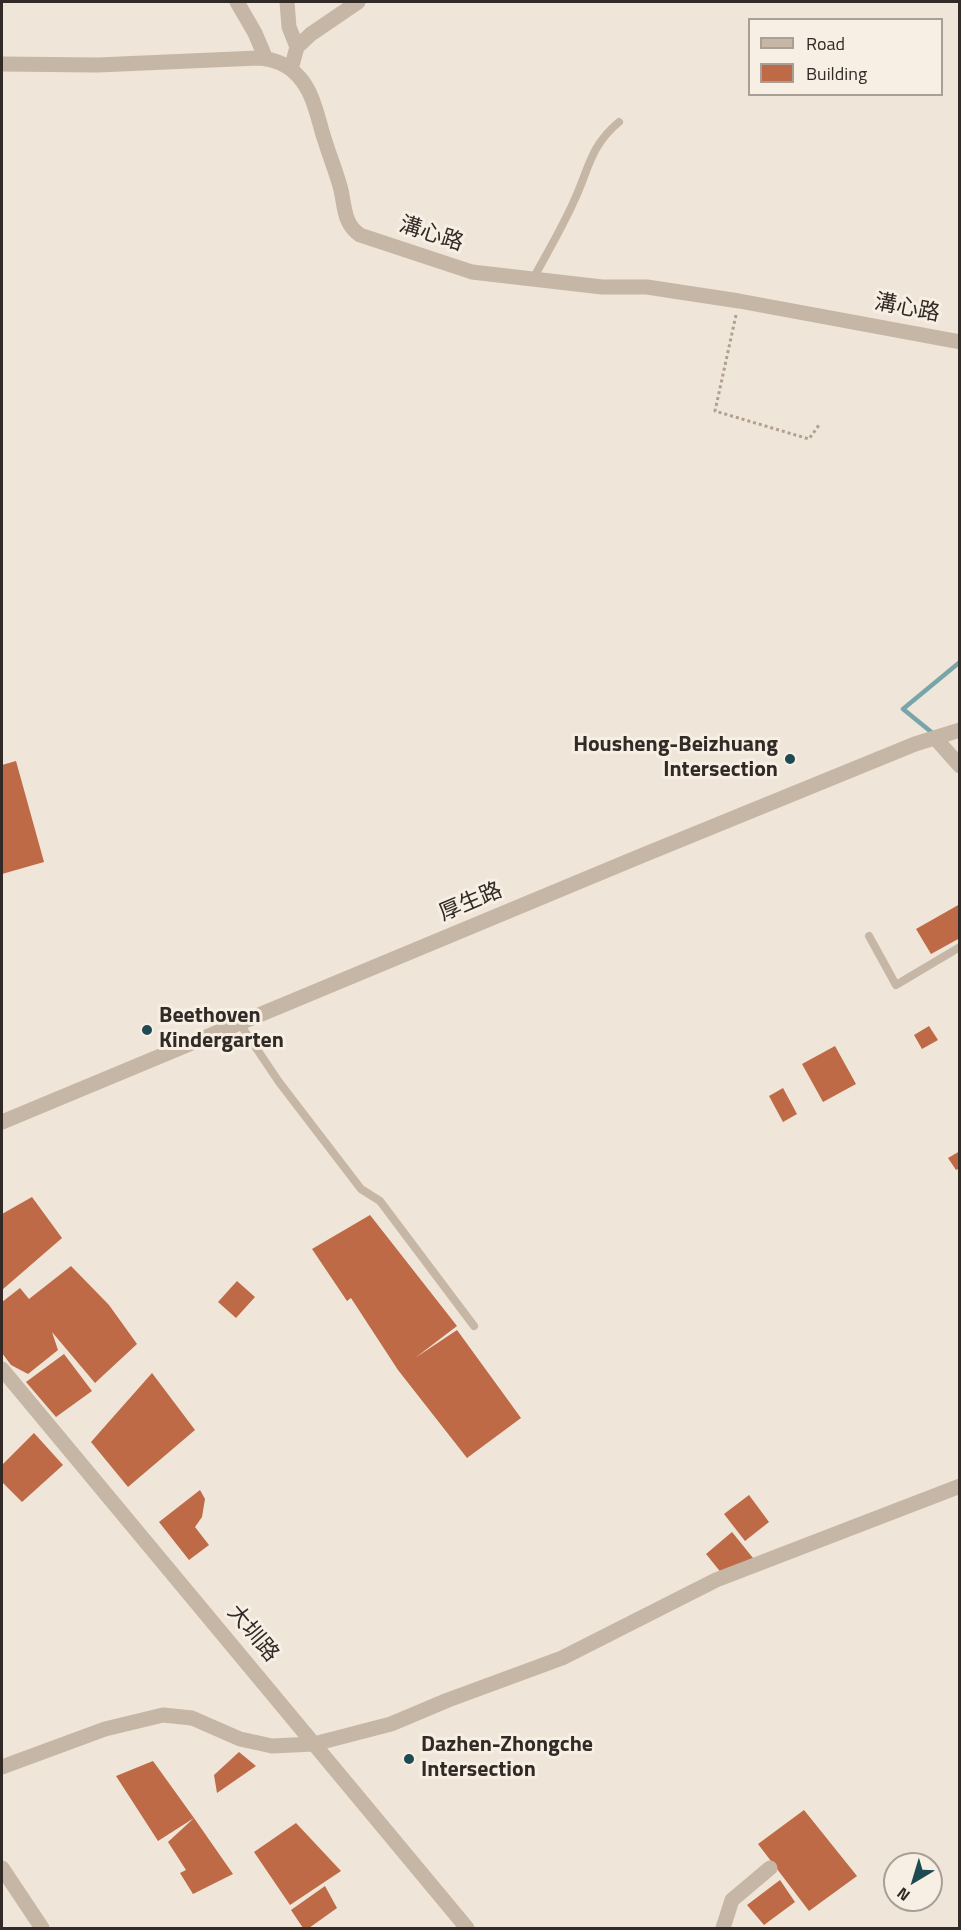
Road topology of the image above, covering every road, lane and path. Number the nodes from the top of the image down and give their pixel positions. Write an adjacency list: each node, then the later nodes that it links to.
1 (237, 2): 5 (street)
2 (287, 2): 4 (street)
3 (358, 2): 4 (street)
4 (297, 47): 7 (street)
5 (266, 58): 6 (street, 溝心路); 7 (street, 溝心路)
6 (2, 64)
7 (291, 69): 9 (street, 溝心路)
8 (619, 122): 9 (lane)
9 (533, 279): 10 (street, 溝心路)
10 (740, 301): 11 (street, 溝心路); 12 (path)
11 (960, 342)
12 (819, 425)
13 (960, 730): 14 (street, 厚生路)
14 (936, 739): 15 (street); 18 (street, 厚生路)
15 (960, 766)
16 (869, 936): 17 (lane)
17 (960, 947)
18 (240, 1024): 19 (street, 厚生路); 20 (lane)
19 (2, 1122)
20 (474, 1326)
21 (2, 1370): 23 (street, 大圳路)
22 (960, 1486): 23 (street)
23 (314, 1744): 24 (street); 28 (street, 大圳路)
24 (2, 1767)
25 (2, 1868): 27 (street)
26 (770, 1868): 29 (street)
27 (42, 1929)
28 (467, 1929)
29 (723, 1929)

